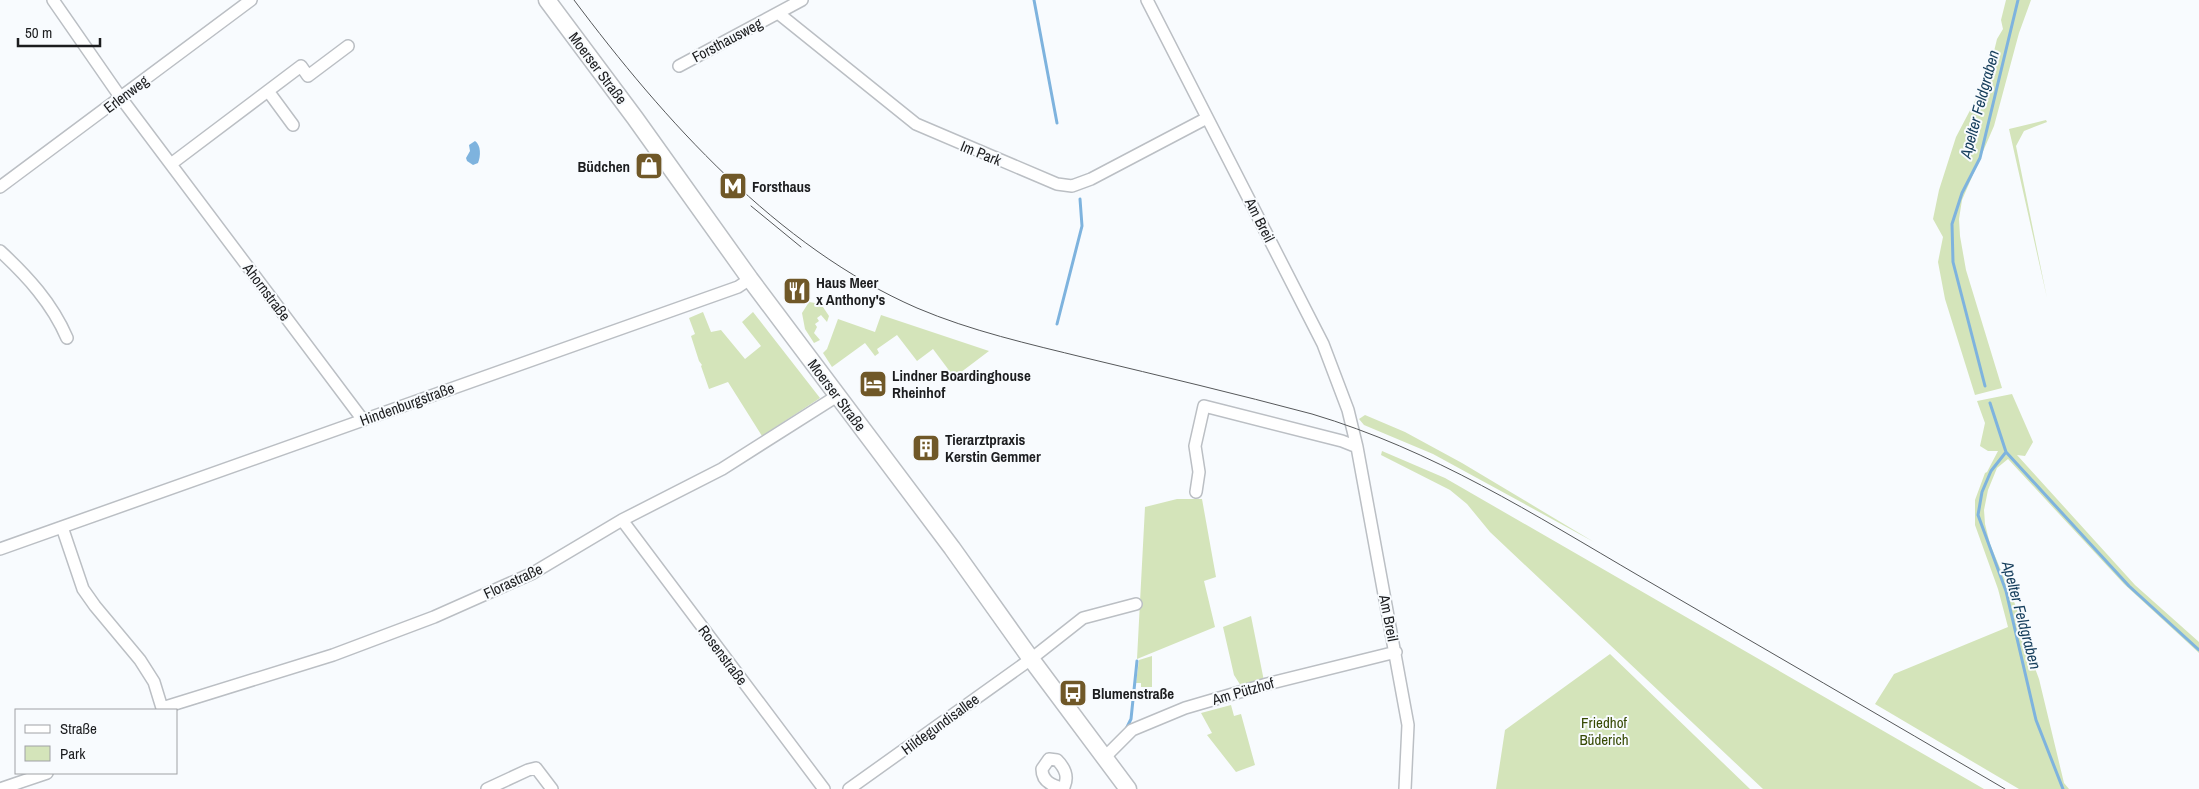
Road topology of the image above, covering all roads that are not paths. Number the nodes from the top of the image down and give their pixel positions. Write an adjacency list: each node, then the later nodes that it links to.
1 (53, 0): 10 (street, Ahornstraße)
2 (252, 0): 10 (street, Erlenweg)
3 (547, 0): 16 (main road, Moerser Straße)
4 (802, 0): 6 (street, Forsthausweg)
5 (1147, 0): 11 (street, Am Breil)
6 (778, 13): 8 (street, Forsthausweg); 11 (street, Im Park)
7 (348, 46): 9 (street)
8 (679, 66)
9 (268, 91): 12 (street); 13 (street)
10 (121, 98): 13 (street, Ahornstraße); 14 (street, Erlenweg)
11 (1207, 118): 20 (street, Am Breil)
12 (293, 124)
13 (170, 164): 19 (street, Ahornstraße)
14 (0, 187)
15 (0, 251): 17 (street)
16 (750, 279): 18 (main road, Moerser Straße); 19 (street, Hindenburgstraße)
17 (67, 338)
18 (837, 396): 22 (street, Florastraße); 27 (main road, Moerser Straße)
19 (363, 420): 23 (street, Hindenburgstraße)
20 (1357, 447): 21 (street); 26 (street, Am Breil)
21 (1196, 492)
22 (622, 520): 28 (street, Florastraße); 34 (street, Rosenstraße)
23 (62, 527): 24 (street, Hindenburgstraße); 28 (street, Florastraße)
24 (0, 549)
25 (1136, 604): 27 (street, Hildegundisallee)
26 (1396, 652): 29 (street, Am Pützhof); 37 (street, Am Breil)
27 (1031, 659): 29 (main road, Moerser Straße); 35 (street, Hildegundisallee)
28 (163, 709)
29 (1104, 758): 36 (main road, Moerser Straße)
30 (44, 774): 31 (street)
31 (0, 789)
32 (487, 789): 33 (street)
33 (552, 789)
34 (824, 789)
35 (849, 789)
36 (1128, 789)
37 (1405, 789)

